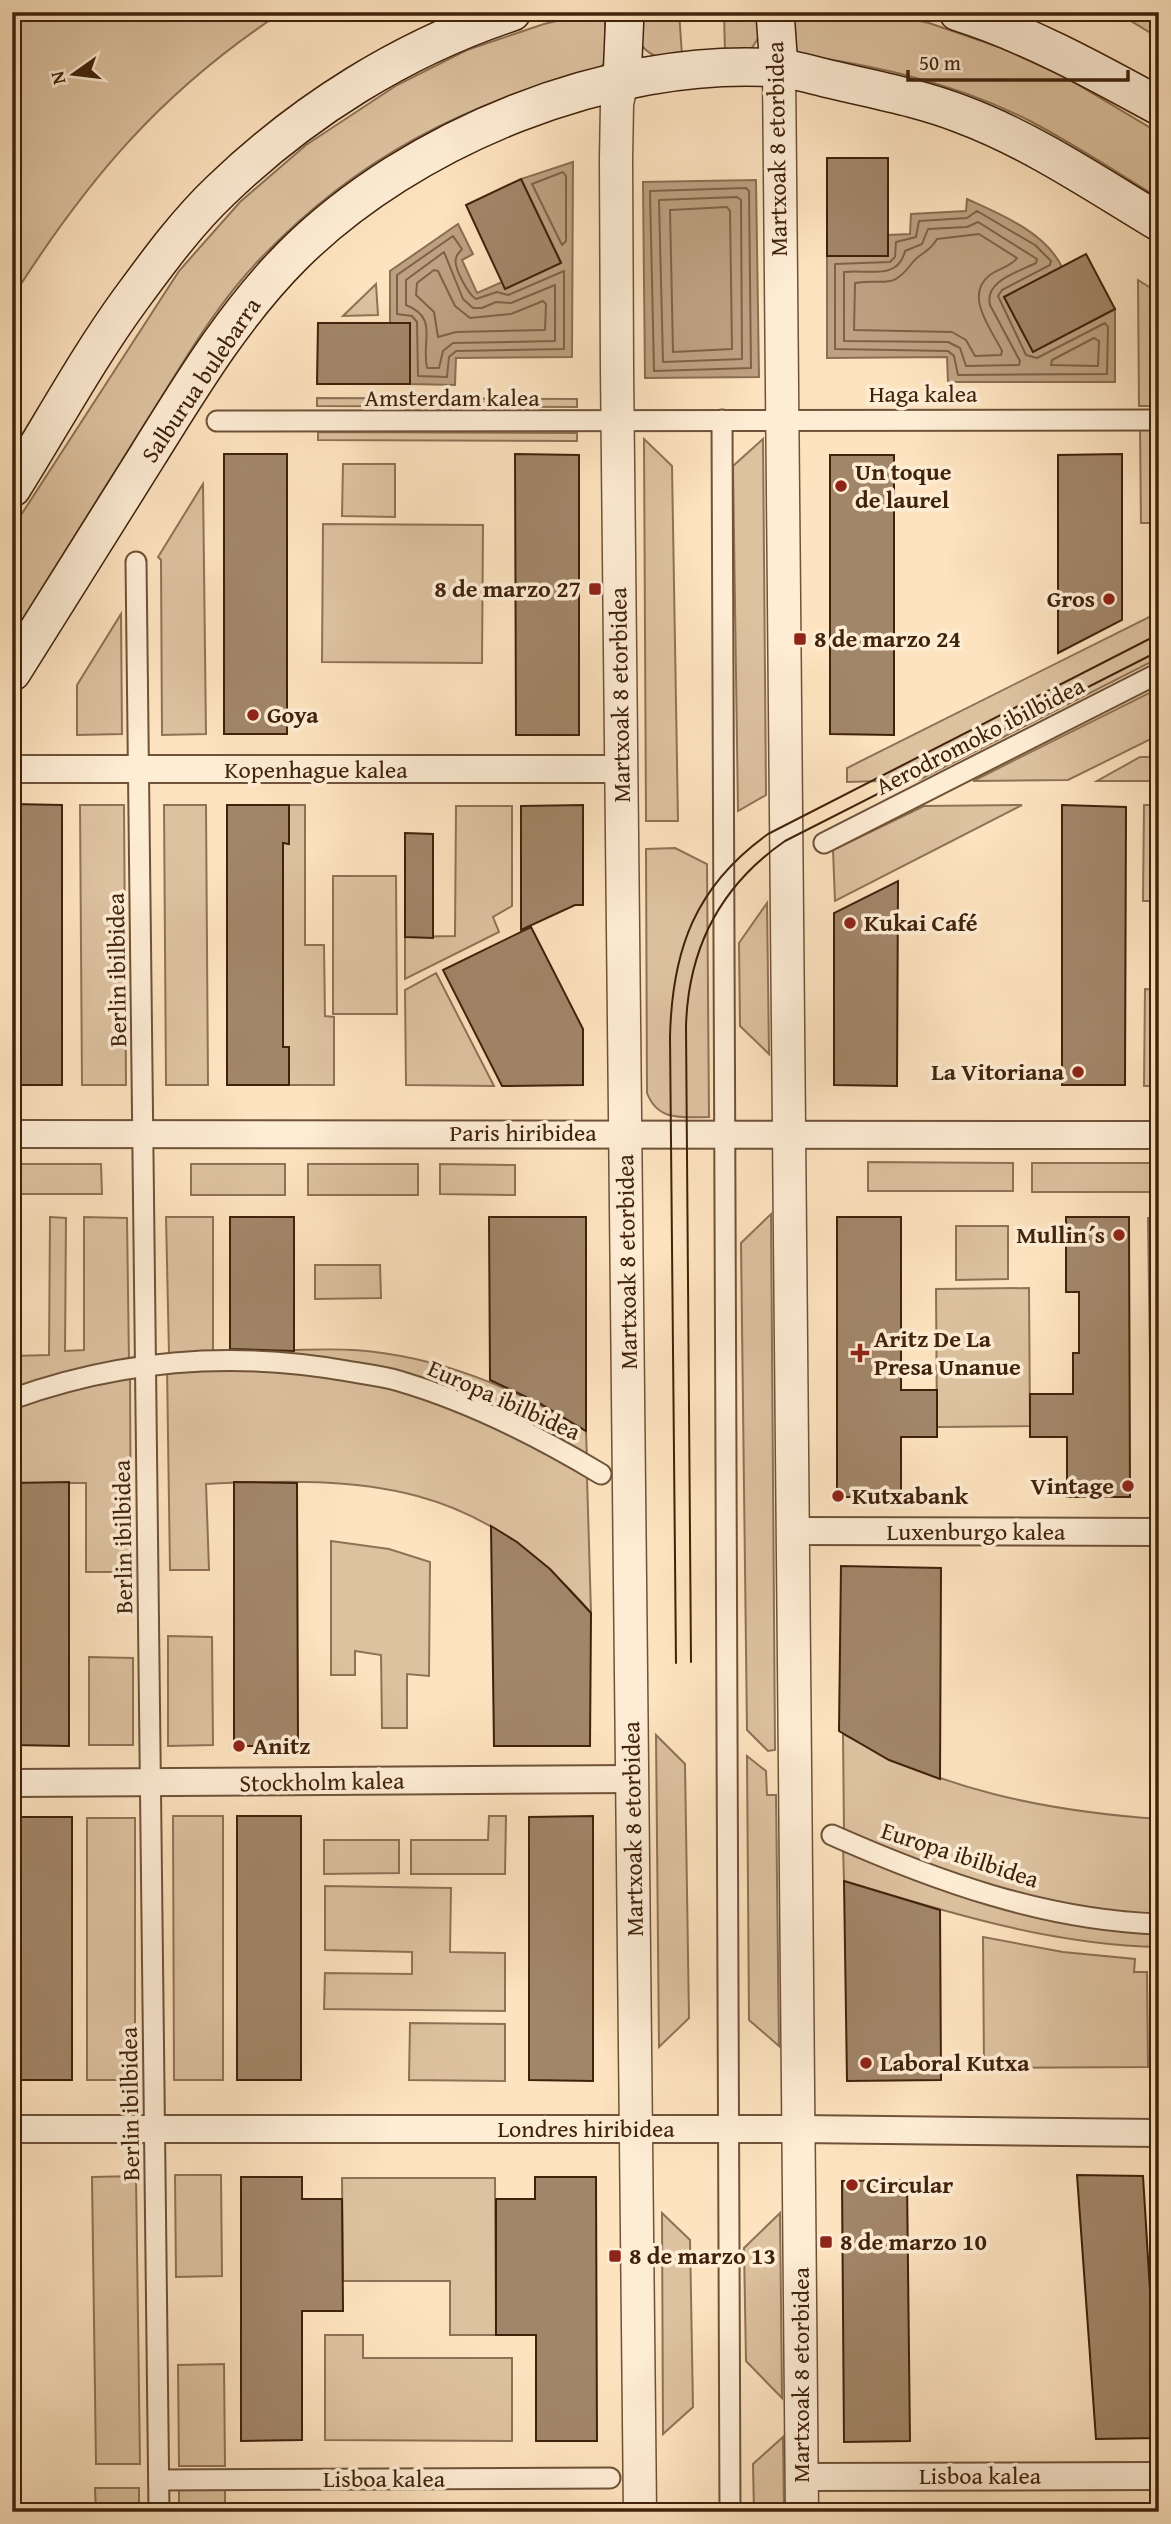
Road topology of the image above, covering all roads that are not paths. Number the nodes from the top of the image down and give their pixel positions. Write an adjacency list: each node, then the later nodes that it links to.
1 (512, 12): 15 (main road)
2 (625, 12): 6 (main road, Martxoak 8 etorbidea)
3 (775, 12): 5 (main road, Martxoak 8 etorbidea)
4 (958, 12): 7 (main road)
5 (779, 68): 6 (main road, Salburua bulebarra); 8 (main road, Salburua bulebarra); 9 (street, Martxoak 8 etorbidea)
6 (622, 80): 14 (street, Martxoak 8 etorbidea); 17 (main road, Salburua bulebarra)
7 (1159, 106)
8 (1159, 222)
9 (780, 419): 10 (street, Haga kalea); 11 (street, Haga kalea); 27 (street, Martxoak 8 etorbidea)
10 (722, 420): 13 (street, Haga kalea); 26 (street)
11 (1159, 420)
12 (217, 421): 14 (street, Amsterdam kalea)
13 (686, 421): 14 (street, Amsterdam kalea)
14 (618, 422): 21 (street, Martxoak 8 etorbidea)
15 (12, 488)
16 (136, 562): 20 (street, Berlin ibilbidea)
17 (12, 672)
18 (1159, 673): 22 (street, Aerodromoko ibilbidea)
19 (12, 769): 20 (street, Kopenhague kalea)
20 (139, 769): 21 (street, Kopenhague kalea); 25 (street, Berlin ibilbidea)
21 (620, 769): 23 (street, Martxoak 8 etorbidea)
22 (824, 844)
23 (626, 1133): 25 (street, Paris hiribidea); 26 (street, Paris hiribidea); 34 (street, Martxoak 8 etorbidea)
24 (12, 1134): 25 (street, Paris hiribidea)
25 (143, 1134): 29 (street, Berlin ibilbidea)
26 (725, 1134): 27 (street, Paris hiribidea); 41 (street)
27 (788, 1135): 28 (street, Paris hiribidea); 32 (street, Martxoak 8 etorbidea)
28 (1159, 1135)
29 (146, 1366): 30 (street, Europa ibilbidea); 31 (street, Europa ibilbidea); 36 (street, Berlin ibilbidea)
30 (12, 1399)
31 (601, 1474)
32 (793, 1531): 33 (street, Luxenburgo kalea); 42 (street, Martxoak 8 etorbidea)
33 (1159, 1532)
34 (632, 1779): 36 (street, Stockholm kalea); 43 (street, Martxoak 8 etorbidea)
35 (12, 1783): 36 (street, Stockholm kalea)
36 (151, 1783): 40 (street, Berlin ibilbidea)
37 (832, 1836): 38 (street, Europa ibilbidea)
38 (1159, 1924)
39 (12, 2129): 40 (street, Londres hiribidea)
40 (155, 2129): 43 (street, Londres hiribidea); 48 (street, Berlin ibilbidea)
41 (729, 2129): 42 (street, Londres hiribidea); 43 (street, Londres hiribidea); 51 (street)
42 (799, 2129): 44 (street, Londres hiribidea); 46 (street, Martxoak 8 etorbidea)
43 (635, 2130): 50 (street, Martxoak 8 etorbidea)
44 (1159, 2133)
45 (1159, 2476): 46 (street, Lisboa kalea)
46 (802, 2477): 52 (street, Martxoak 8 etorbidea)
47 (610, 2478): 48 (street, Lisboa kalea)
48 (159, 2480): 49 (street, Berlin ibilbidea)
49 (159, 2512)
50 (640, 2512)
51 (730, 2512)
52 (802, 2512)

